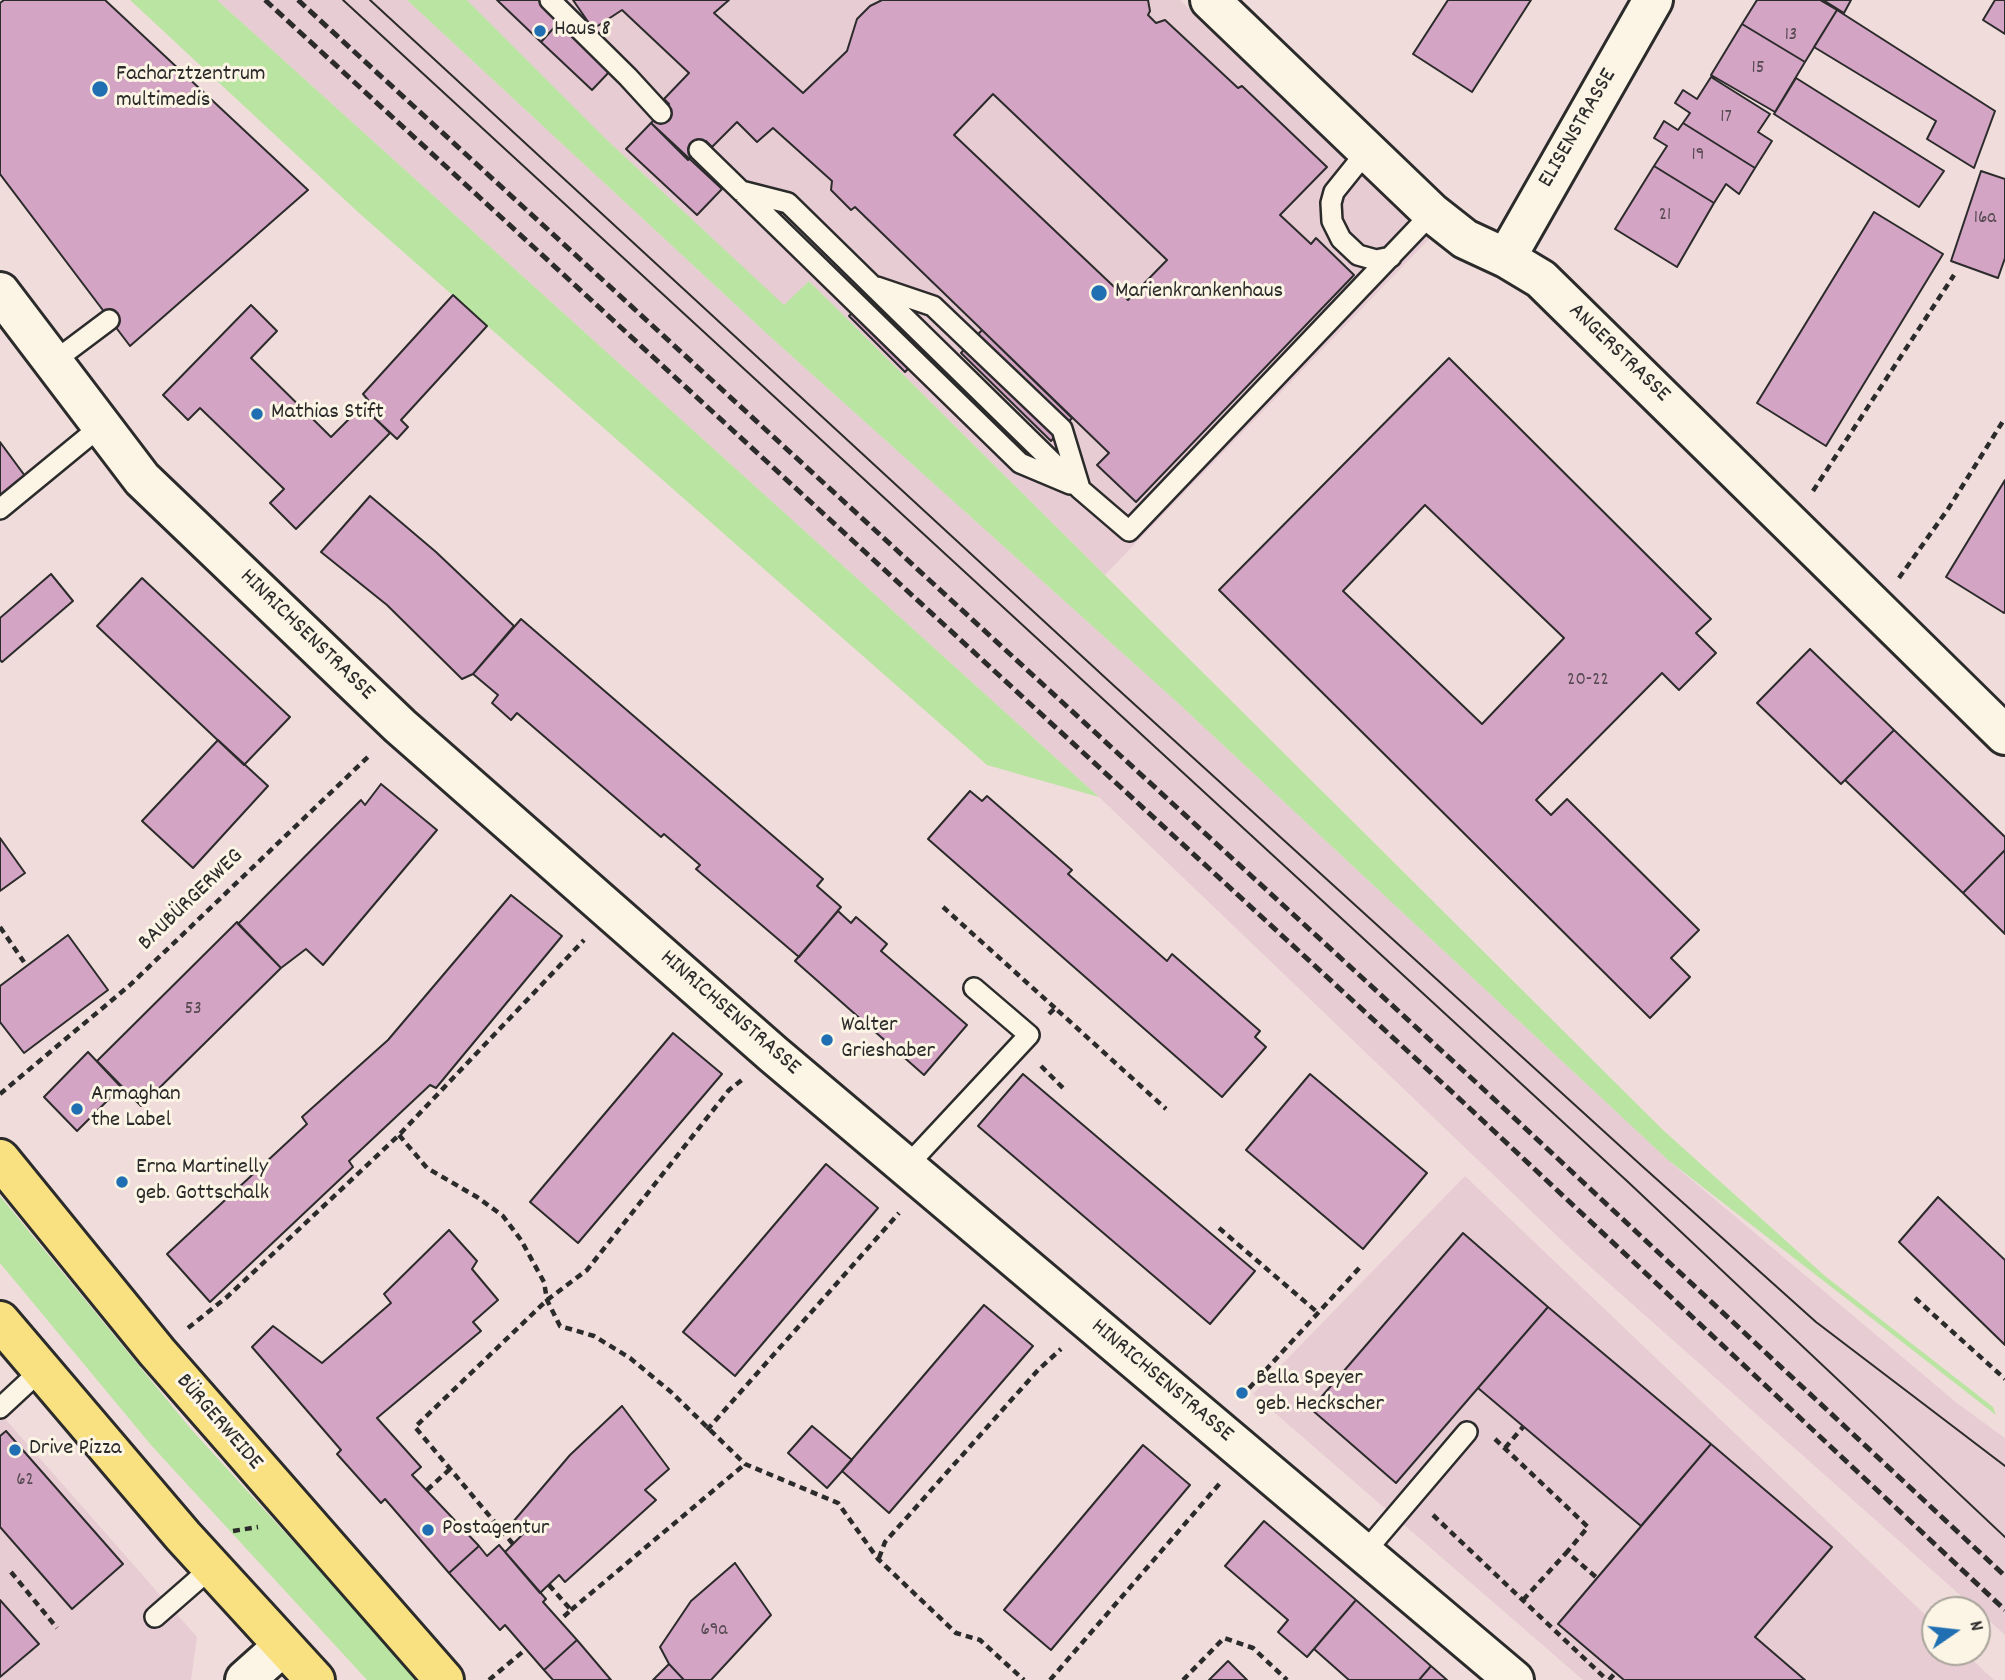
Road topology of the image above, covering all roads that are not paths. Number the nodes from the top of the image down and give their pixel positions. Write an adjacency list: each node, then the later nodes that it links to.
1 (550, 0): 4 (lane)
2 (1210, 0): 6 (street, ANGERSTRASSE)
3 (1653, 0): 10 (street, ELISENSTRASSE)
4 (661, 113)
5 (699, 150): 7 (lane)
6 (1367, 151): 8 (street, ANGERSTRASSE); 9 (lane)
7 (741, 191): 11 (lane); 16 (lane)
8 (1432, 213): 9 (lane); 10 (street, ANGERSTRASSE)
9 (1391, 257): 16 (lane)
10 (1506, 258): 18 (street, ANGERSTRASSE)
11 (873, 286): 16 (lane); 16 (lane)
12 (0, 292): 14 (street, HINRICHSENSTRASSE)
13 (109, 320): 14 (lane)
14 (53, 362): 15 (street, HINRICHSENSTRASSE)
15 (101, 426): 17 (lane); 21 (street, HINRICHSENSTRASSE)
16 (1080, 489)
17 (0, 509)
18 (2003, 728)
19 (974, 988): 21 (lane)
20 (0, 1159): 32 (main road, BÜRGERWEIDE)
21 (918, 1176): 26 (street, HINRICHSENSTRASSE)
22 (0, 1321): 23 (main road)
23 (41, 1370): 24 (lane); 27 (main road)
24 (0, 1408)
25 (1467, 1432): 26 (lane)
26 (1364, 1553): 33 (street, HINRICHSENSTRASSE)
27 (211, 1568): 28 (lane); 29 (main road)
28 (155, 1617)
29 (283, 1646): 30 (street); 31 (main road)
30 (245, 1680)
31 (314, 1680)
32 (444, 1680)
33 (1514, 1680)

